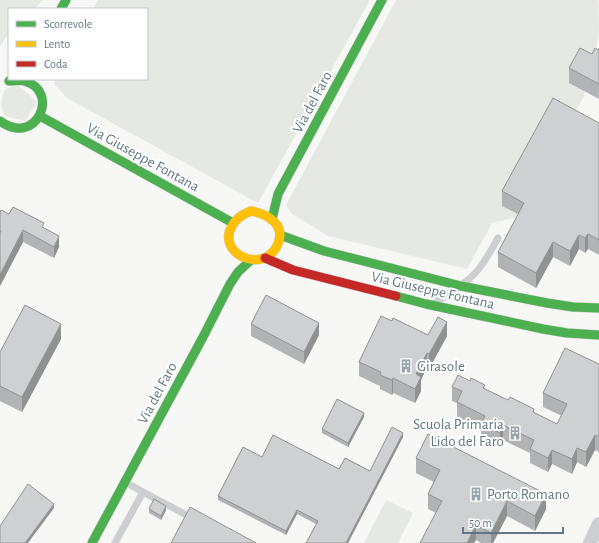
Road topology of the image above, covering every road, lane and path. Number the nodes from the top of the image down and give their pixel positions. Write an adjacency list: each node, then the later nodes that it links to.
1 (382, 0): 6 (street, Via del Faro)
2 (10, 80): 3 (street); 4 (street)
3 (1, 88)
4 (40, 116): 5 (street); 7 (street, Via Giuseppe Fontana)
5 (2, 125)
6 (272, 219): 7 (street); 8 (street)
7 (233, 223): 11 (street)
8 (280, 236): 10 (street); 12 (street, Via Giuseppe Fontana)
9 (498, 238): 12 (lane)
10 (264, 258): 11 (street); 13 (street, Via Giuseppe Fontana)
11 (251, 260): 16 (street, Via del Faro)
12 (460, 286): 13 (lane); 14 (street, Via Giuseppe Fontana)
13 (431, 305): 15 (street, Via Giuseppe Fontana)
14 (599, 308)
15 (599, 334)
16 (125, 482): 17 (lane); 20 (street, Via del Faro)
17 (144, 492): 18 (lane); 21 (lane)
18 (199, 521)
19 (599, 524): 22 (street)
20 (92, 543)
21 (115, 543)
22 (590, 543)

